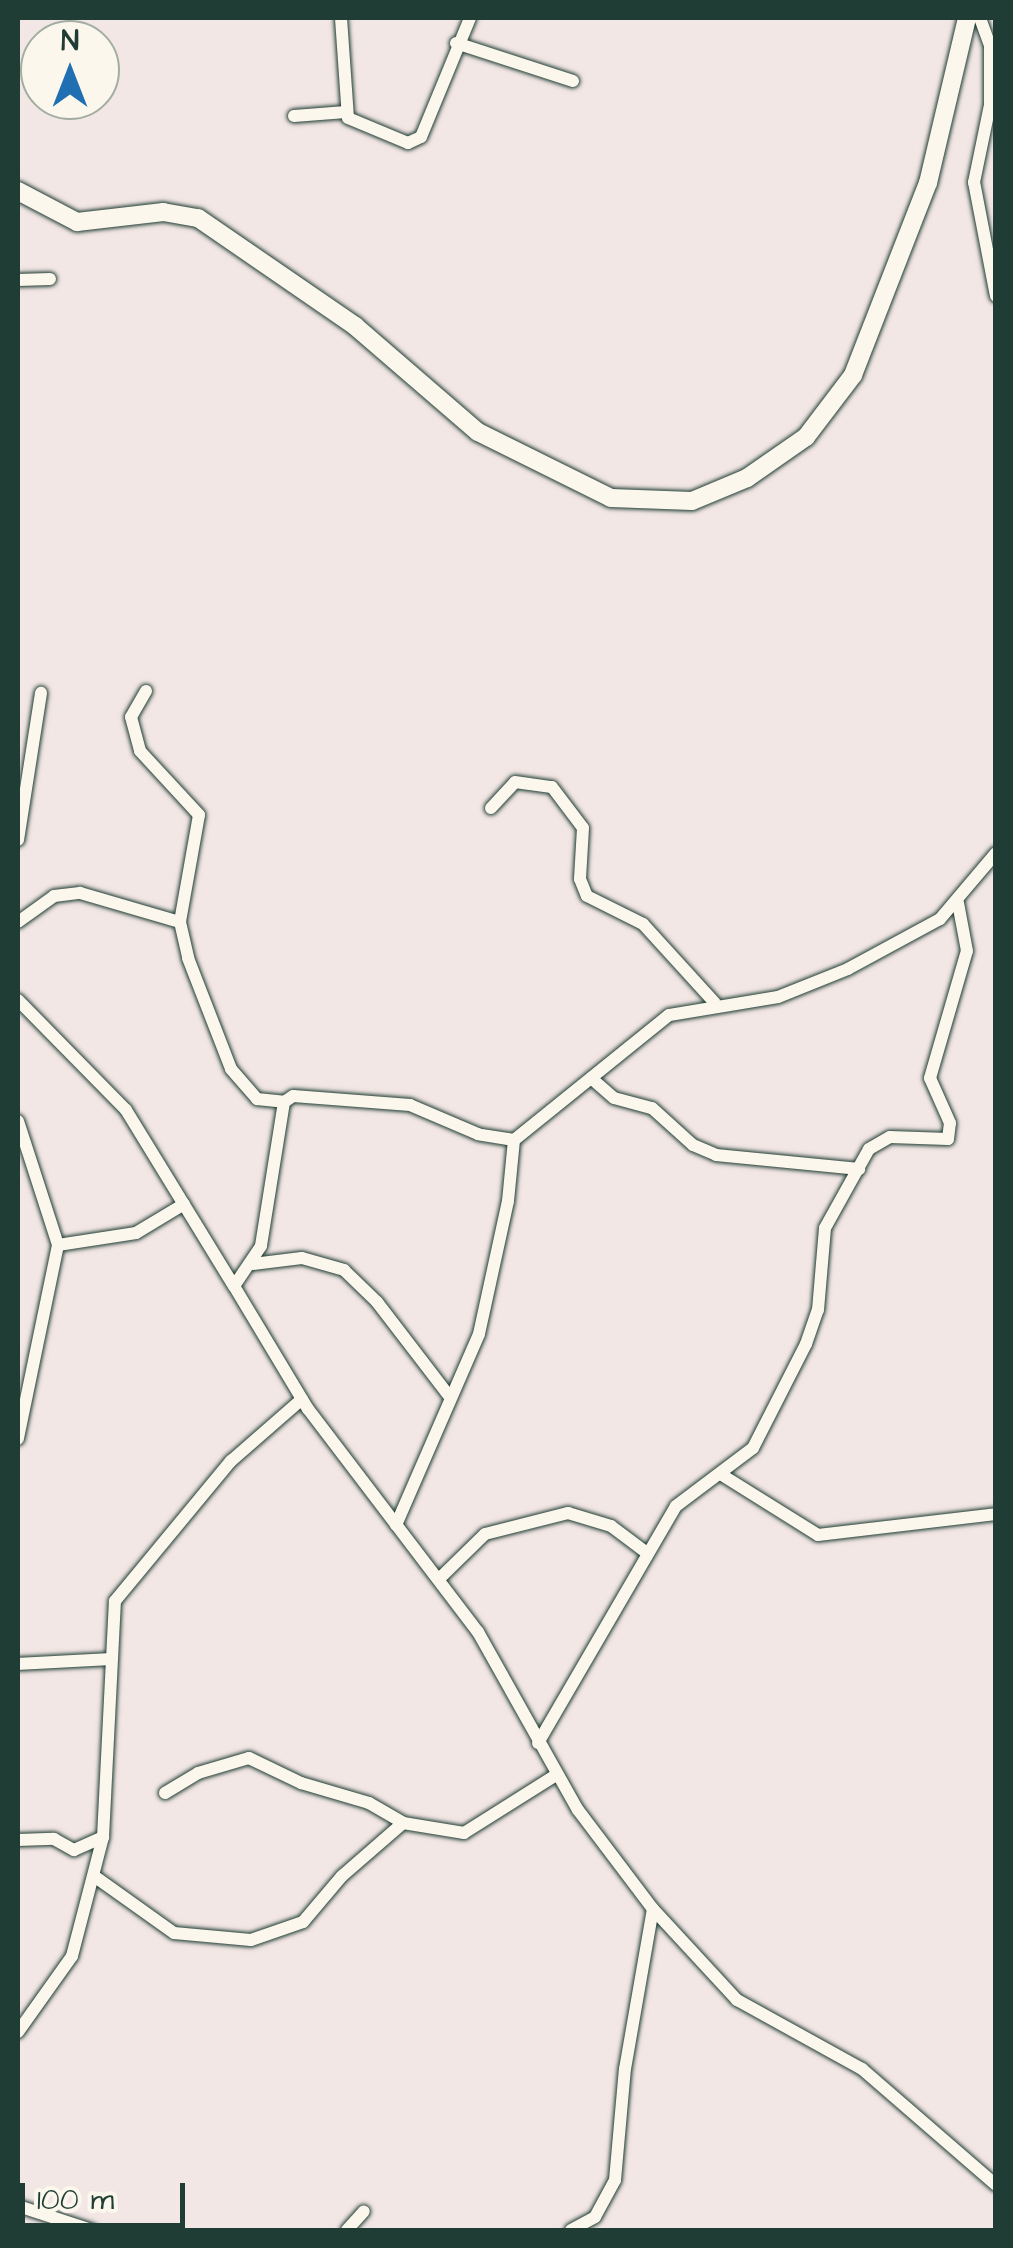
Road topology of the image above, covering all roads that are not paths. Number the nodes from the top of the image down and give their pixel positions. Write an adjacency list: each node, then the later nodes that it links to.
1 (341, 18): 7 (street)
2 (470, 18): 5 (street)
3 (967, 18): 9 (main road)
4 (980, 18): 12 (street)
5 (456, 43): 6 (street); 7 (street)
6 (574, 81)
7 (346, 112): 8 (street)
8 (294, 116)
9 (18, 191)
10 (50, 279): 11 (street)
11 (18, 280)
12 (996, 296)
13 (146, 691): 20 (street)
14 (41, 693): 16 (street)
15 (492, 808): 22 (street)
16 (18, 840)
17 (996, 852): 18 (street)
18 (958, 904): 22 (street); 27 (street)
19 (18, 922): 20 (street)
20 (180, 922): 24 (street)
21 (18, 1000): 28 (street)
22 (714, 1004): 23 (street)
23 (592, 1078): 26 (street); 27 (street)
24 (284, 1102): 26 (street); 30 (street)
25 (18, 1121): 29 (street)
26 (514, 1140): 32 (street)
27 (859, 1169): 35 (street)
28 (184, 1204): 29 (street); 31 (street)
29 (58, 1245): 34 (street)
30 (253, 1264): 31 (street); 32 (street)
31 (234, 1286): 33 (street)
32 (449, 1396): 37 (street)
33 (302, 1399): 37 (street); 40 (street)
34 (18, 1439)
35 (722, 1475): 36 (street); 38 (street)
36 (996, 1514)
37 (396, 1525): 39 (street)
38 (646, 1554): 39 (street); 42 (street)
39 (438, 1579): 42 (street)
40 (110, 1659): 41 (street); 46 (street)
41 (18, 1664)
42 (538, 1743): 43 (street)
43 (556, 1775): 45 (street); 49 (street)
44 (165, 1793): 45 (street)
45 (402, 1823): 48 (street)
46 (104, 1837): 47 (street); 48 (street)
47 (18, 1840)
48 (94, 1876): 50 (street)
49 (653, 1909): 51 (street); 56 (street)
50 (18, 2032)
51 (996, 2185)
52 (18, 2206): 54 (street)
53 (364, 2211): 55 (street)
54 (92, 2230)
55 (346, 2230)
56 (571, 2230)

